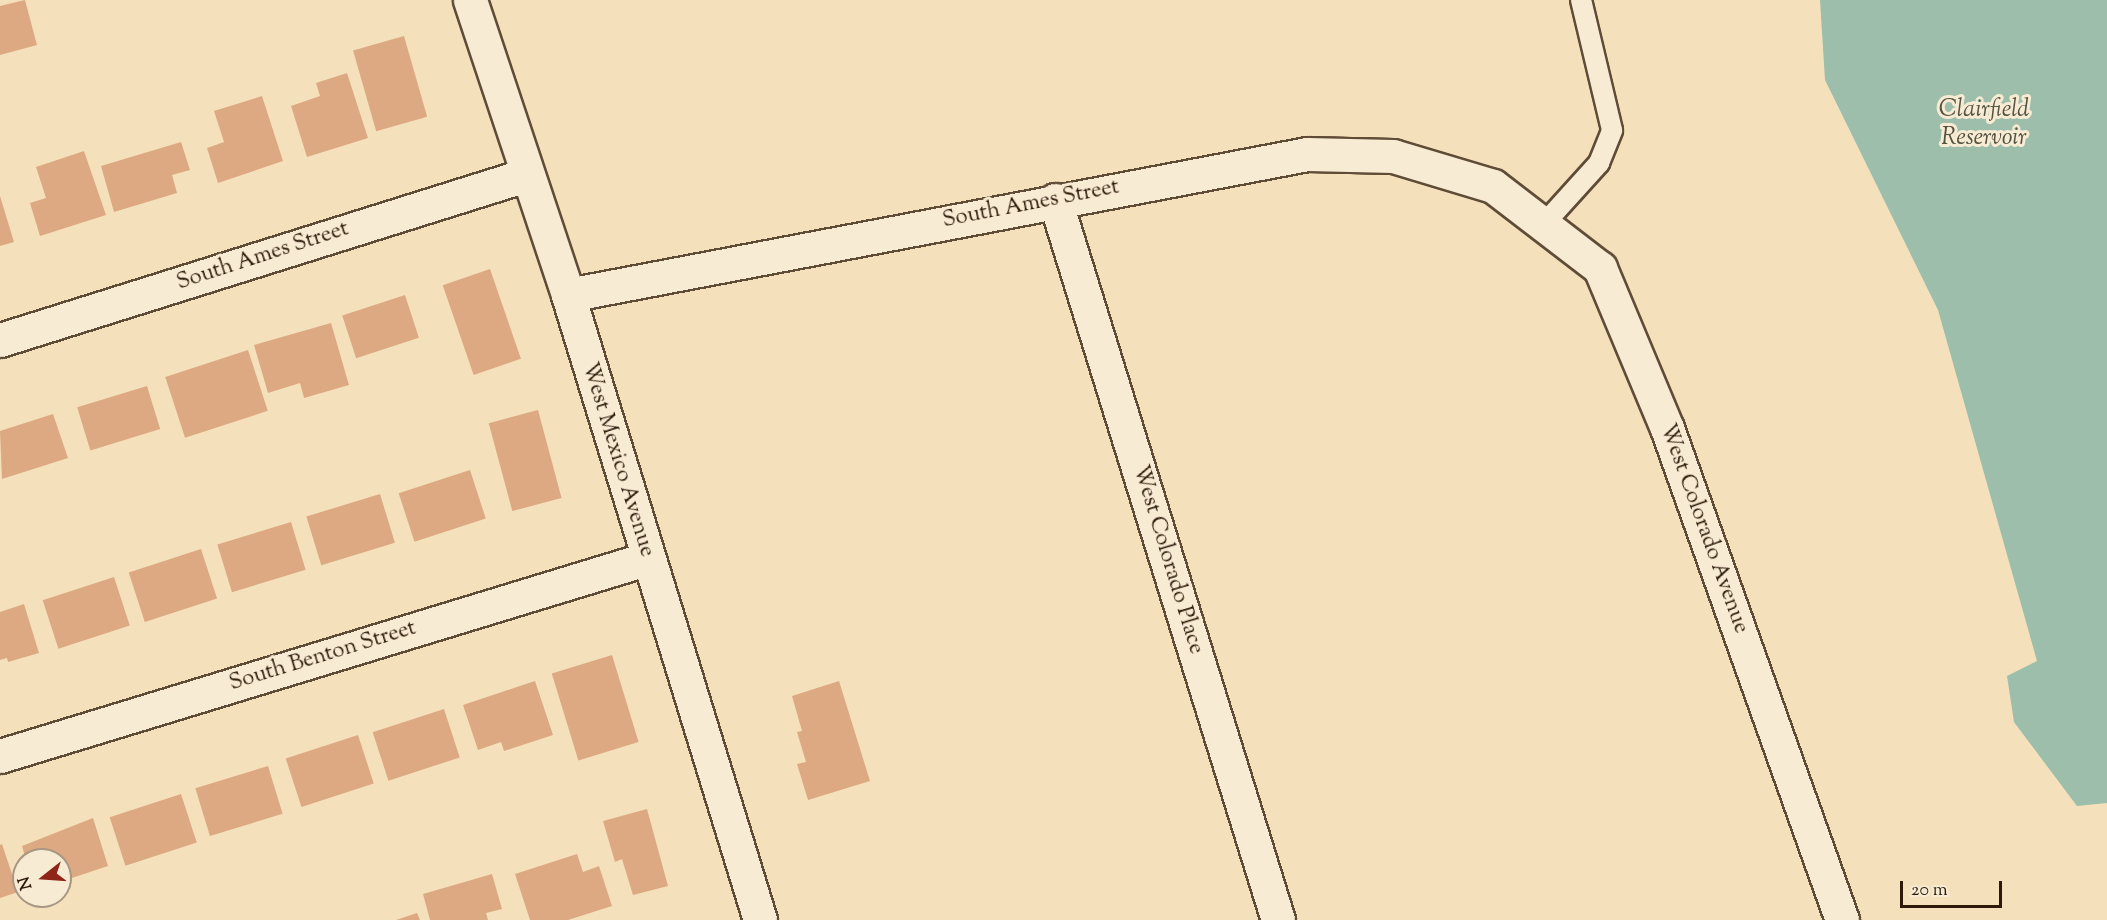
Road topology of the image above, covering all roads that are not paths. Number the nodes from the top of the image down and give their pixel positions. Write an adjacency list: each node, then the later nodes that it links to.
1 (470, 0): 3 (street, West Mexico Avenue)
2 (1581, 0): 6 (lane)
3 (526, 174): 7 (street, West Mexico Avenue); 8 (street, South Ames Street)
4 (1493, 186): 5 (street, South Ames Street); 6 (street, West Colorado Avenue)
5 (1055, 200): 7 (street, South Ames Street); 12 (street, West Colorado Place)
6 (1544, 225): 13 (street, West Colorado Avenue)
7 (568, 295): 9 (street, West Mexico Avenue)
8 (0, 340)
9 (646, 559): 10 (street, South Benton Street); 11 (street, West Mexico Avenue)
10 (0, 756)
11 (760, 920)
12 (1278, 920)
13 (1842, 920)

